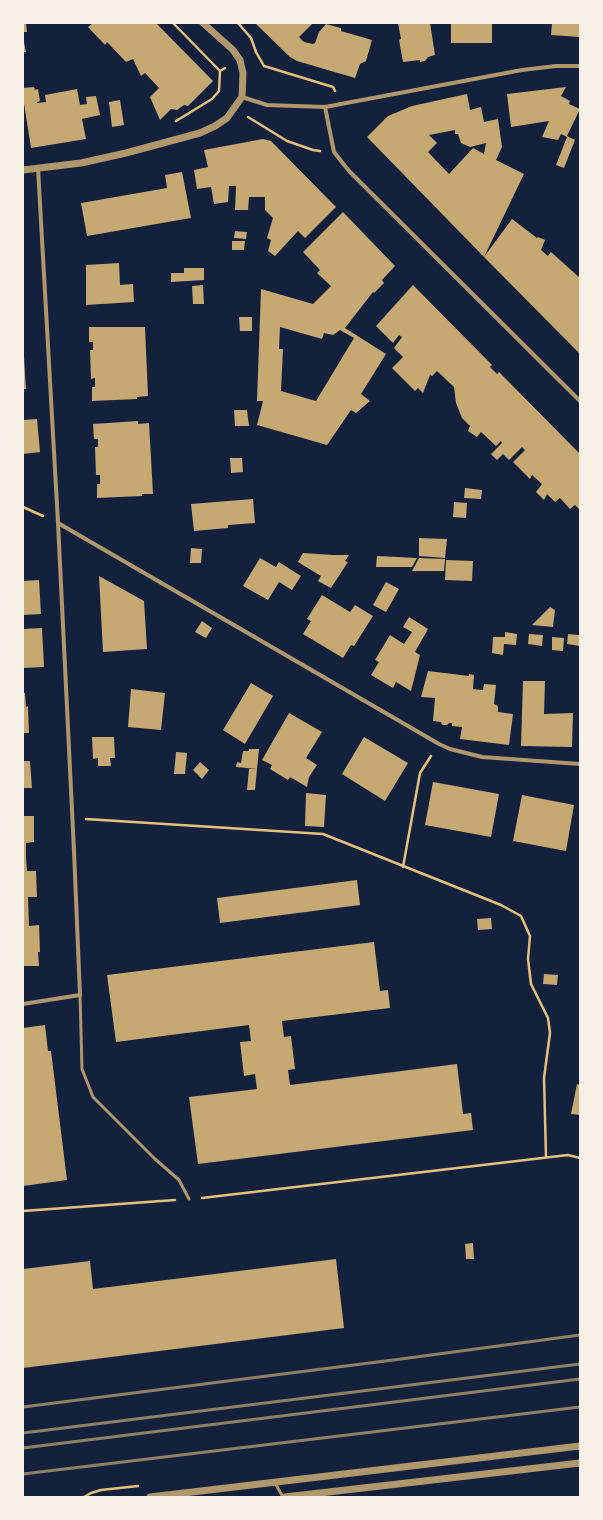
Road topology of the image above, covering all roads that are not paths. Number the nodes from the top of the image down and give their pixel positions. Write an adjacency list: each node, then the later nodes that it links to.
1 (204, 23): 3 (street)
2 (580, 66): 4 (street)
3 (242, 96): 4 (street); 5 (street)
4 (325, 107): 7 (street)
5 (38, 168): 6 (street); 8 (street)
6 (23, 170)
7 (580, 401)
8 (58, 523): 9 (street); 10 (street)
9 (580, 764)
10 (80, 995): 11 (street); 12 (lane)
11 (23, 1004)
12 (189, 1199)
13 (580, 1446): 15 (street)
14 (580, 1463): 17 (street)
15 (274, 1482): 16 (street); 17 (lane)
16 (150, 1497)
17 (284, 1497)

